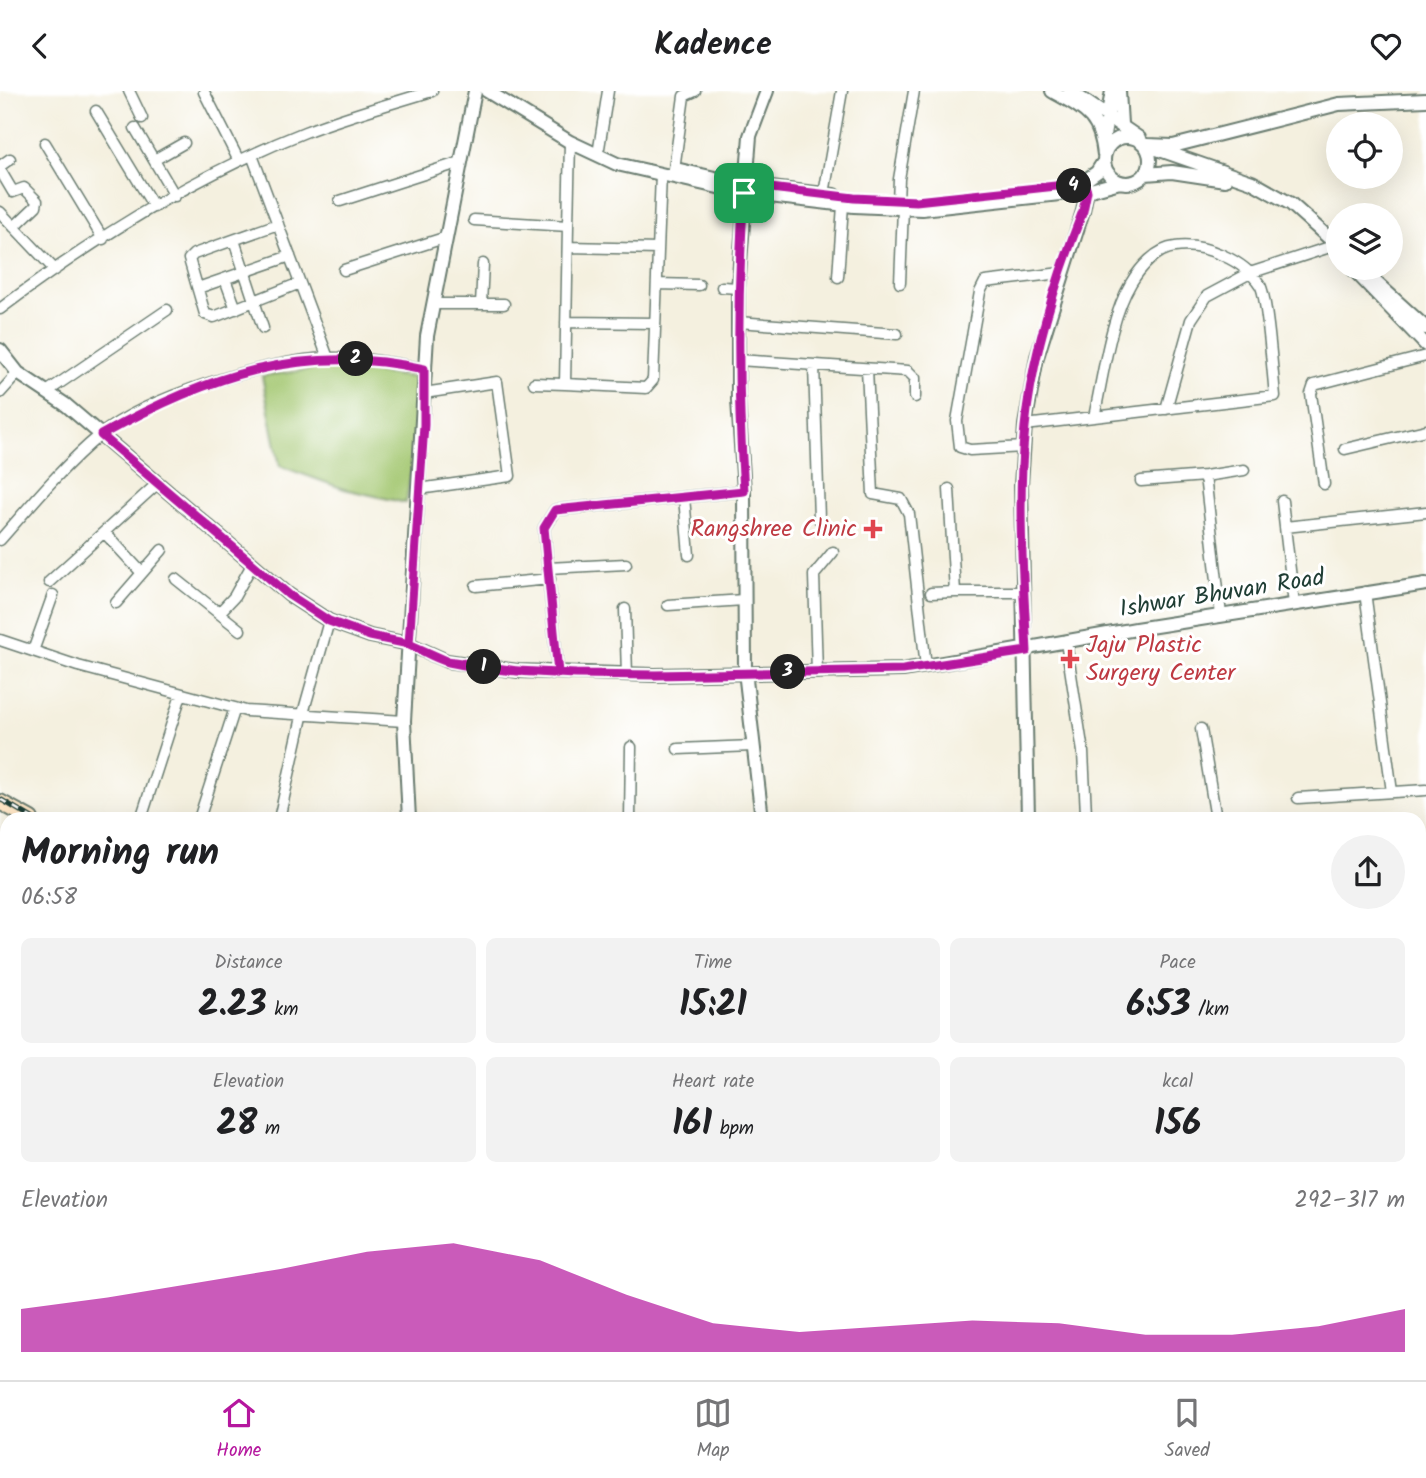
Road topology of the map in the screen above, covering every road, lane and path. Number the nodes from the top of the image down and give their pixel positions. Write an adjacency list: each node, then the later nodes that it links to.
1 (130, 91): 21 (street)
2 (205, 91): 33 (street)
3 (432, 91): 30 (street)
4 (475, 91): 35 (street)
5 (487, 91): 25 (street)
6 (503, 91): 29 (street)
7 (608, 91): 29 (street)
8 (695, 91): 16 (street)
9 (767, 91): 42 (street)
10 (842, 91): 43 (street)
11 (914, 91): 46 (street)
12 (1052, 91): 24 (street)
13 (1070, 91): 20 (street)
14 (1112, 91): 20 (street)
15 (1119, 91): 22 (street)
16 (680, 93): 37 (street)
17 (1368, 96): 18 (street); 26 (street)
18 (1426, 100)
19 (96, 111): 48 (street)
20 (1109, 115): 22 (street); 24 (street)
21 (142, 118)
22 (1121, 124): 26 (street)
23 (135, 128): 32 (street)
24 (1102, 141): 34 (street)
25 (569, 142): 38 (street); 52 (street)
26 (1143, 142): 34 (street); 39 (street); 56 (street)
27 (45, 143): 55 (street)
28 (184, 143): 32 (street)
29 (599, 148): 37 (street)
30 (252, 155): 33 (street); 51 (street)
31 (10, 159): 36 (street)
32 (154, 160): 44 (street)
33 (239, 160): 44 (street)
34 (1103, 160): 40 (street); 41 (street)
35 (461, 162): 45 (street); 54 (street)
36 (0, 168): 53 (street)
37 (674, 169): 42 (street)
38 (661, 174): 42 (street); 60 (street)
39 (1145, 174): 40 (street); 58 (street)
40 (1120, 182): 41 (street)
41 (1086, 187): 46 (street); 67 (street)
42 (744, 189): 43 (street); 47 (street); 79 (street)
43 (824, 194): 46 (street)
44 (175, 196): 48 (street)
45 (340, 201)
46 (900, 204): 47 (street); 74 (street)
47 (843, 205): 69 (street)
48 (154, 207): 55 (street)
49 (0, 212): 53 (street)
50 (474, 220): 52 (street)
51 (278, 224): 57 (street); 62 (street)
52 (568, 226): 59 (street)
53 (14, 227): 64 (street)
54 (447, 237): 65 (street); 81 (street)
55 (103, 239): 64 (street)
56 (1326, 239)
57 (234, 240): 66 (street); 78 (street)
58 (1326, 241)
59 (568, 247): 60 (street); 87 (street)
60 (658, 249): 75 (street)
61 (1326, 252): 68 (street)
62 (290, 256): 66 (street); 73 (street)
63 (483, 264): 82 (street)
64 (55, 270): 84 (street)
65 (344, 270)
66 (244, 272): 70 (street); 80 (street)
67 (1061, 273): 110 (street); 113 (street)
68 (1250, 274): 108 (street); 108 (street); 109 (street)
69 (838, 278)
70 (225, 279): 78 (street); 85 (street)
71 (1364, 280): 93 (street)
72 (1374, 280): 91 (street)
73 (300, 283): 80 (street); 96 (street)
74 (900, 283)
75 (657, 284): 76 (street); 89 (street)
76 (699, 285)
77 (722, 287): 79 (street)
78 (198, 288): 85 (street)
79 (738, 288): 88 (street)
80 (254, 302): 85 (street); 90 (street)
81 (433, 304): 82 (street); 99 (street)
82 (481, 304): 83 (street)
83 (504, 304)
84 (0, 309)
85 (236, 309)
86 (167, 310): 104 (street)
87 (566, 321): 89 (street); 103 (street)
88 (738, 322): 92 (street); 97 (street)
89 (655, 323): 103 (street)
90 (263, 327)
91 (1426, 328)
92 (897, 334)
93 (1426, 345)
94 (0, 350): 101 (street, Ishwar Bhuvan Road)
95 (1426, 356): 119 (street)
96 (328, 358): 99 (street); 112 (street)
97 (738, 360): 98 (street); 122 (street)
98 (814, 365): 100 (street); 126 (street)
99 (424, 369): 106 (street)
100 (867, 369): 107 (street); 160 (street)
101 (18, 373): 104 (street, Ishwar Bhuvan Road); 105 (street)
102 (534, 383): 103 (street)
103 (565, 384)
104 (48, 391): 112 (street, Ishwar Bhuvan Road)
105 (0, 393)
106 (424, 393): 120 (street); 120 (street)
107 (915, 397)
108 (1166, 409): 109 (street)
109 (1094, 417): 110 (street)
110 (1025, 425): 113 (street)
111 (1426, 430): 114 (street)
112 (101, 435): 118 (street, Ishwar Bhuvan Road); 129 (street)
113 (1024, 447): 142 (street)
114 (1345, 449)
115 (1244, 470): 116 (street)
116 (1205, 476): 117 (street); 152 (street)
117 (1141, 481)
118 (158, 483): 128 (street); 133 (street, Ishwar Bhuvan Road)
119 (1324, 484)
120 (419, 489): 157 (street)
121 (949, 489): 141 (street)
122 (744, 491): 123 (street); 146 (street)
123 (684, 497): 132 (street); 136 (street)
124 (1282, 501): 127 (street)
125 (1426, 512): 127 (street)
126 (819, 519)
127 (1285, 527): 148 (street)
128 (104, 532): 135 (street); 138 (street)
129 (0, 540)
130 (162, 551): 135 (street)
131 (833, 552): 163 (street)
132 (689, 555)
133 (253, 563): 151 (street); 153 (street, Ishwar Bhuvan Road)
134 (626, 565): 136 (street)
135 (142, 573): 147 (street)
136 (549, 573): 140 (street); 162 (street)
137 (176, 579): 151 (street)
138 (49, 582)
139 (1426, 584): 143 (street, Ishwar Bhuvan Road)
140 (476, 586)
141 (955, 592): 142 (street); 144 (street)
142 (1024, 592): 159 (street)
143 (1365, 592): 148 (street, Ishwar Bhuvan Road); 174 (street)
144 (931, 593)
145 (53, 595): 158 (street)
146 (744, 600): 149 (street); 161 (street)
147 (116, 603)
148 (1294, 604): 152 (street, Ishwar Bhuvan Road)
149 (668, 605)
150 (625, 609): 164 (street)
151 (219, 613): 154 (street)
152 (1221, 615): 156 (street, Ishwar Bhuvan Road)
153 (329, 621): 157 (street, Ishwar Bhuvan Road); 167 (street)
154 (240, 631)
155 (0, 640): 158 (street)
156 (1066, 642): 159 (street, Ishwar Bhuvan Road); 185 (street)
157 (409, 644): 162 (street, Ishwar Bhuvan Road); 168 (street)
158 (33, 651): 165 (street)
159 (1027, 651): 160 (street, Ishwar Bhuvan Road); 184 (street)
160 (926, 667): 163 (street, Ishwar Bhuvan Road)
161 (744, 671): 163 (street, Ishwar Bhuvan Road); 164 (street, Ishwar Bhuvan Road); 170 (street)
162 (558, 673): 164 (street, Ishwar Bhuvan Road)
163 (817, 673)
164 (627, 675)
165 (181, 695): 166 (street); 178 (street)
166 (235, 708): 167 (street); 179 (street)
167 (302, 717): 168 (street); 180 (street)
168 (404, 721): 181 (street)
169 (1201, 729): 186 (street)
170 (753, 745): 172 (street); 183 (street)
171 (631, 747): 182 (street)
172 (678, 749)
173 (1426, 790): 174 (street)
174 (1392, 792): 175 (street)
175 (1298, 798)
176 (0, 802): 177 (main road)
177 (18, 812)
178 (143, 812)
179 (201, 812)
180 (281, 812)
181 (409, 812)
182 (630, 812)
183 (761, 812)
184 (1028, 812)
185 (1086, 812)
186 (1215, 812)

